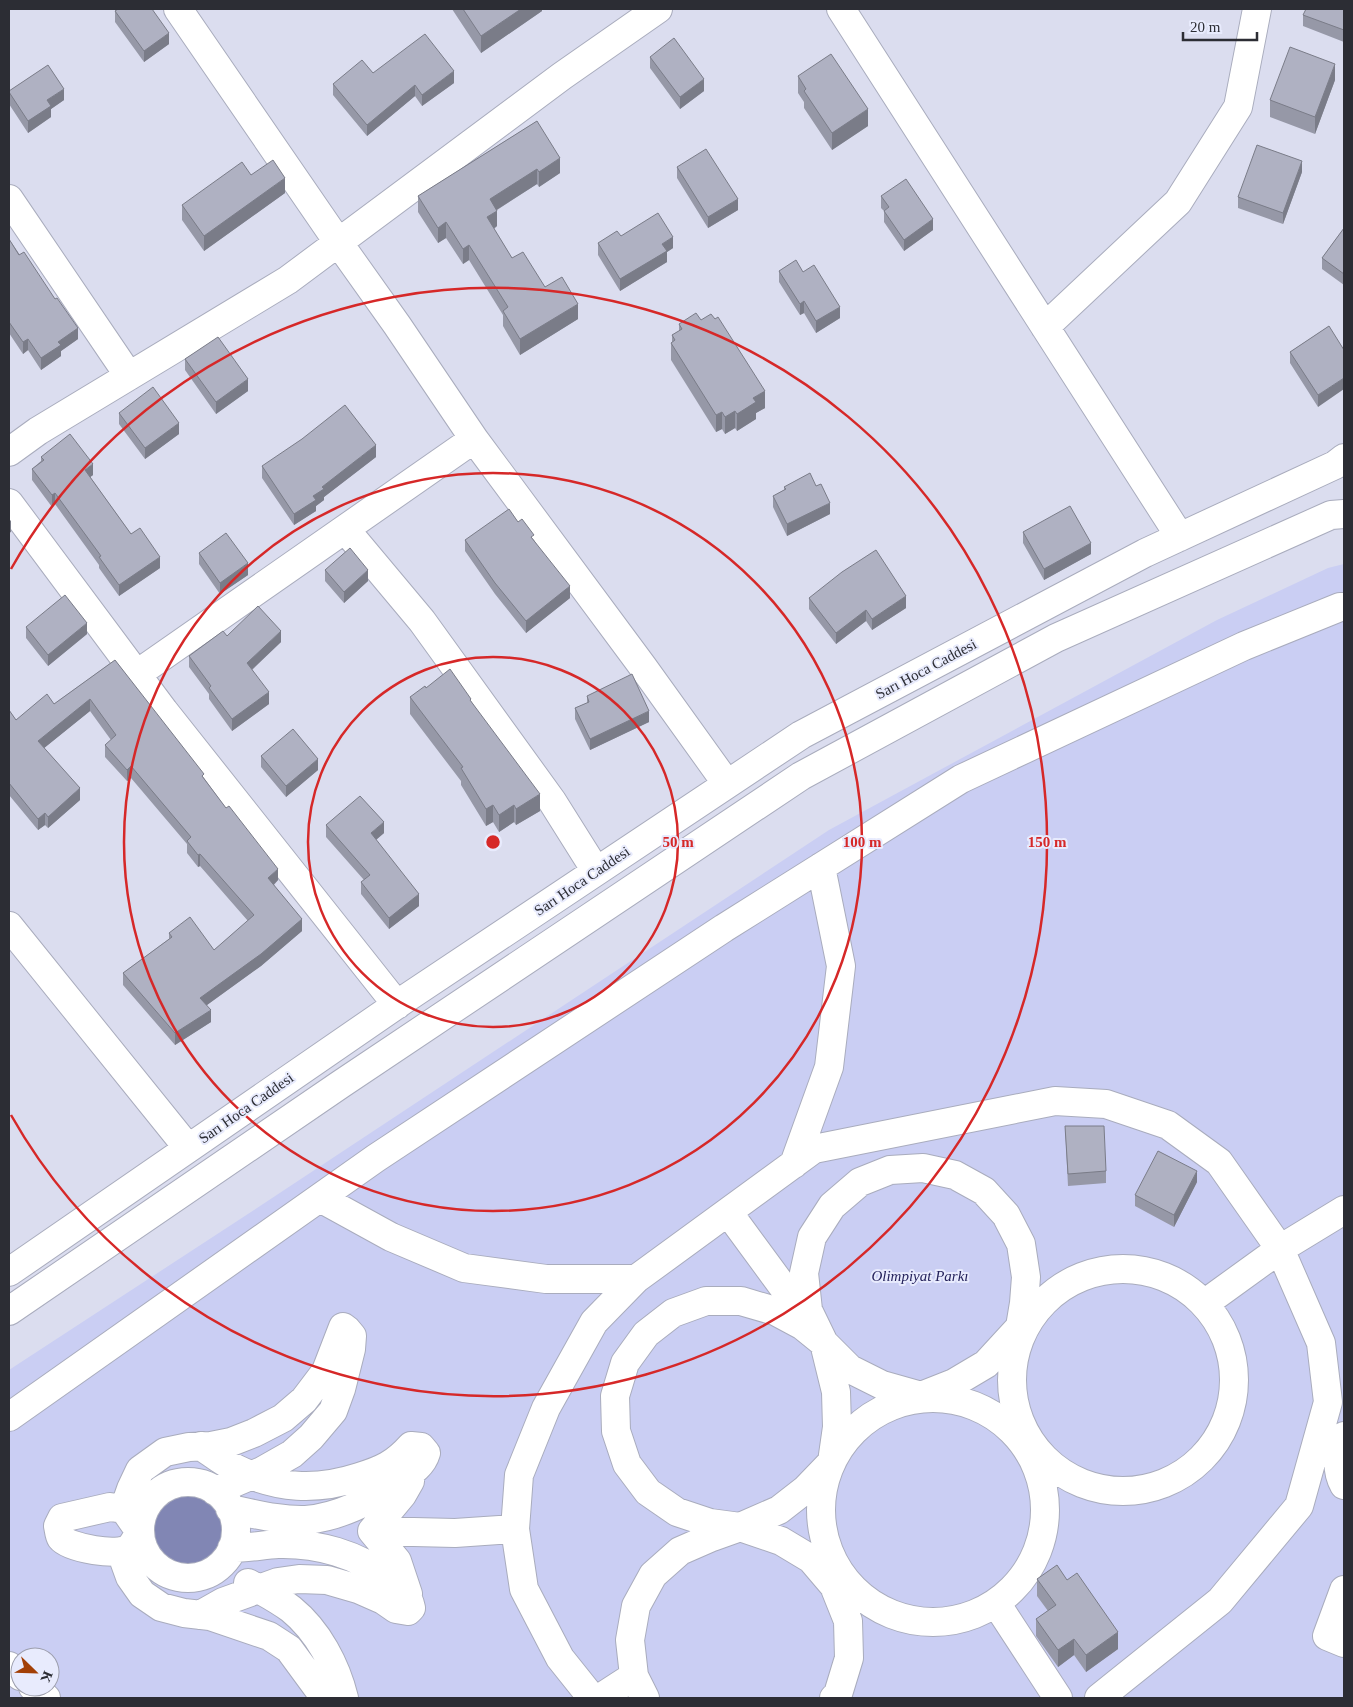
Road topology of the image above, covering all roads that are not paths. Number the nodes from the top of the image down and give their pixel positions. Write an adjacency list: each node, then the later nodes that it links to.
1 (178, 9): 6 (street)
2 (658, 9): 6 (street)
3 (841, 9): 7 (street)
4 (1257, 9): 7 (street)
5 (9, 199): 8 (street)
6 (338, 242): 8 (street); 9 (street)
7 (1045, 327): 15 (street)
8 (129, 376): 10 (street)
9 (474, 439): 14 (street); 18 (street)
10 (9, 452)
11 (1344, 458): 15 (street, Sarı Hoca Caddesi)
12 (9, 502): 17 (street)
13 (1344, 514): 32 (street)
14 (345, 529): 17 (street); 20 (street)
15 (1180, 537): 18 (street, Sarı Hoca Caddesi)
16 (1344, 607): 19 (street)
17 (137, 674): 22 (street)
18 (727, 784): 20 (street, Sarı Hoca Caddesi)
19 (821, 867): 24 (street); 25 (street)
20 (596, 872): 22 (street, Sarı Hoca Caddesi)
21 (9, 926): 23 (street)
22 (397, 1005): 23 (street, Sarı Hoca Caddesi)
23 (188, 1148): 29 (street, Sarı Hoca Caddesi)
24 (794, 1164): 27 (street); 28 (street)
25 (320, 1198): 30 (street); 36 (street)
26 (1344, 1210): 28 (street)
27 (728, 1212): 30 (street); 34 (street)
28 (1280, 1249): 31 (street); 65 (street)
29 (9, 1272)
30 (636, 1279): 46 (street)
31 (1204, 1304): 33 (street); 33 (street)
32 (9, 1311)
33 (1020, 1327): 34 (street); 35 (street)
34 (824, 1343): 35 (street); 39 (street); 45 (street)
35 (921, 1396): 39 (street); 55 (street)
36 (9, 1417)
37 (1344, 1436): 42 (street)
38 (201, 1446): 41 (street); 41 (street); 44 (street)
39 (832, 1462): 45 (street); 55 (street)
40 (416, 1468): 41 (street); 43 (street); 47 (street)
41 (252, 1475): 43 (street)
42 (1344, 1485)
43 (223, 1500): 48 (street); 49 (street)
44 (124, 1509): 48 (street); 50 (street)
45 (740, 1527): 58 (street); 63 (street)
46 (515, 1529): 47 (street); 61 (street)
47 (372, 1531): 54 (street)
48 (140, 1532): 50 (street); 51 (street)
49 (232, 1548): 51 (street); 54 (street)
50 (121, 1552): 56 (street)
51 (212, 1571): 52 (street)
52 (259, 1590): 54 (street); 56 (street); 60 (street)
53 (1344, 1590): 57 (street)
54 (409, 1598)
55 (996, 1603): 64 (street)
56 (200, 1615): 59 (street)
57 (1344, 1643)
58 (640, 1687): 62 (street)
59 (324, 1698)
60 (344, 1698)
61 (592, 1698)
62 (600, 1698)
63 (834, 1698)
64 (1058, 1698)
65 (1099, 1698)

